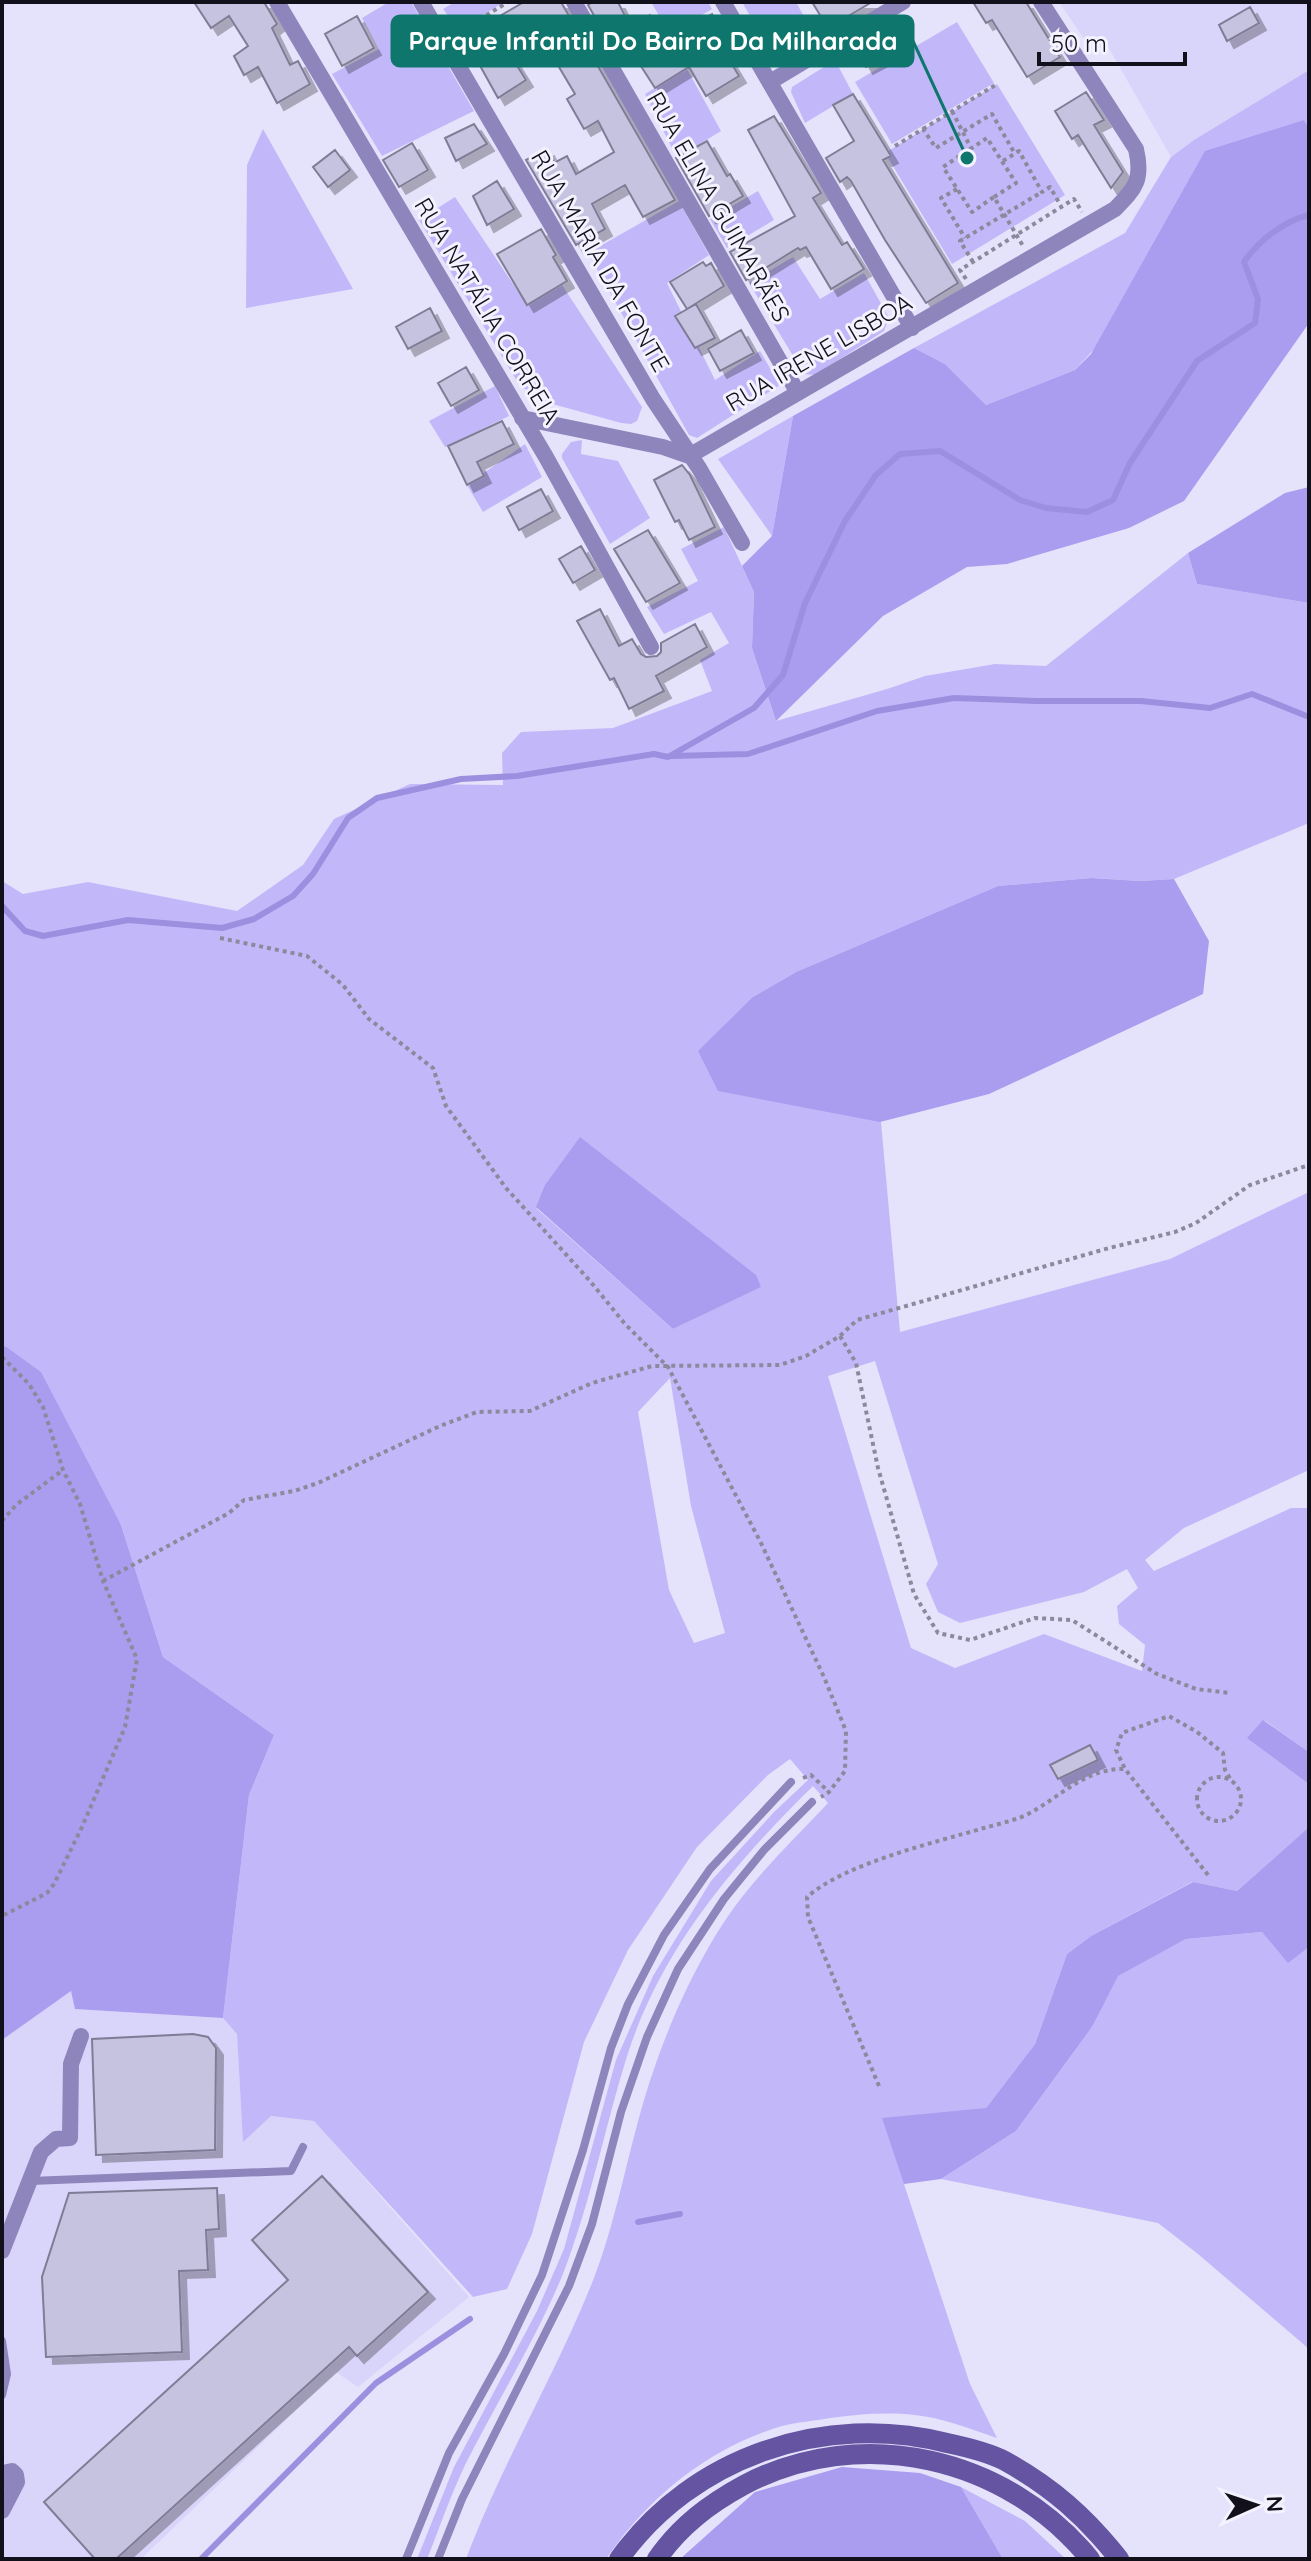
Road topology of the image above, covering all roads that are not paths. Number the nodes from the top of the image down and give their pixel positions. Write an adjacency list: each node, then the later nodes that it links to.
1 (277, 2): 11 (street, RUA NATÁLIA CORREIA)
2 (421, 2): 12 (street, RUA MARIA DA FONTE)
3 (574, 2): 10 (street, RUA ELINA GUIMARÃES)
4 (723, 2): 8 (street)
5 (903, 2): 7 (street)
6 (1041, 2): 9 (street, RUA IRENE LISBOA)
7 (874, 9): 8 (street)
8 (770, 82): 9 (street)
9 (912, 328): 10 (street, RUA IRENE LISBOA)
10 (798, 393): 12 (street, RUA IRENE LISBOA)
11 (522, 418): 12 (street); 14 (street, RUA NATÁLIA CORREIA)
12 (689, 456): 13 (street, RUA MARIA DA FONTE)
13 (742, 543)
14 (651, 647)
15 (791, 1782): 25 (lane)
16 (812, 1802): 26 (lane)
17 (81, 2036): 19 (street)
18 (303, 2147): 19 (lane)
19 (29, 2181): 20 (street)
20 (2, 2251)
21 (2, 2341): 22 (lane)
22 (2, 2395)
23 (2, 2481): 24 (street)
24 (2, 2511)
25 (406, 2559)
26 (438, 2559)
27 (619, 2559): 30 (main road)
28 (657, 2559): 29 (main road)
29 (1090, 2559)
30 (1119, 2559)

